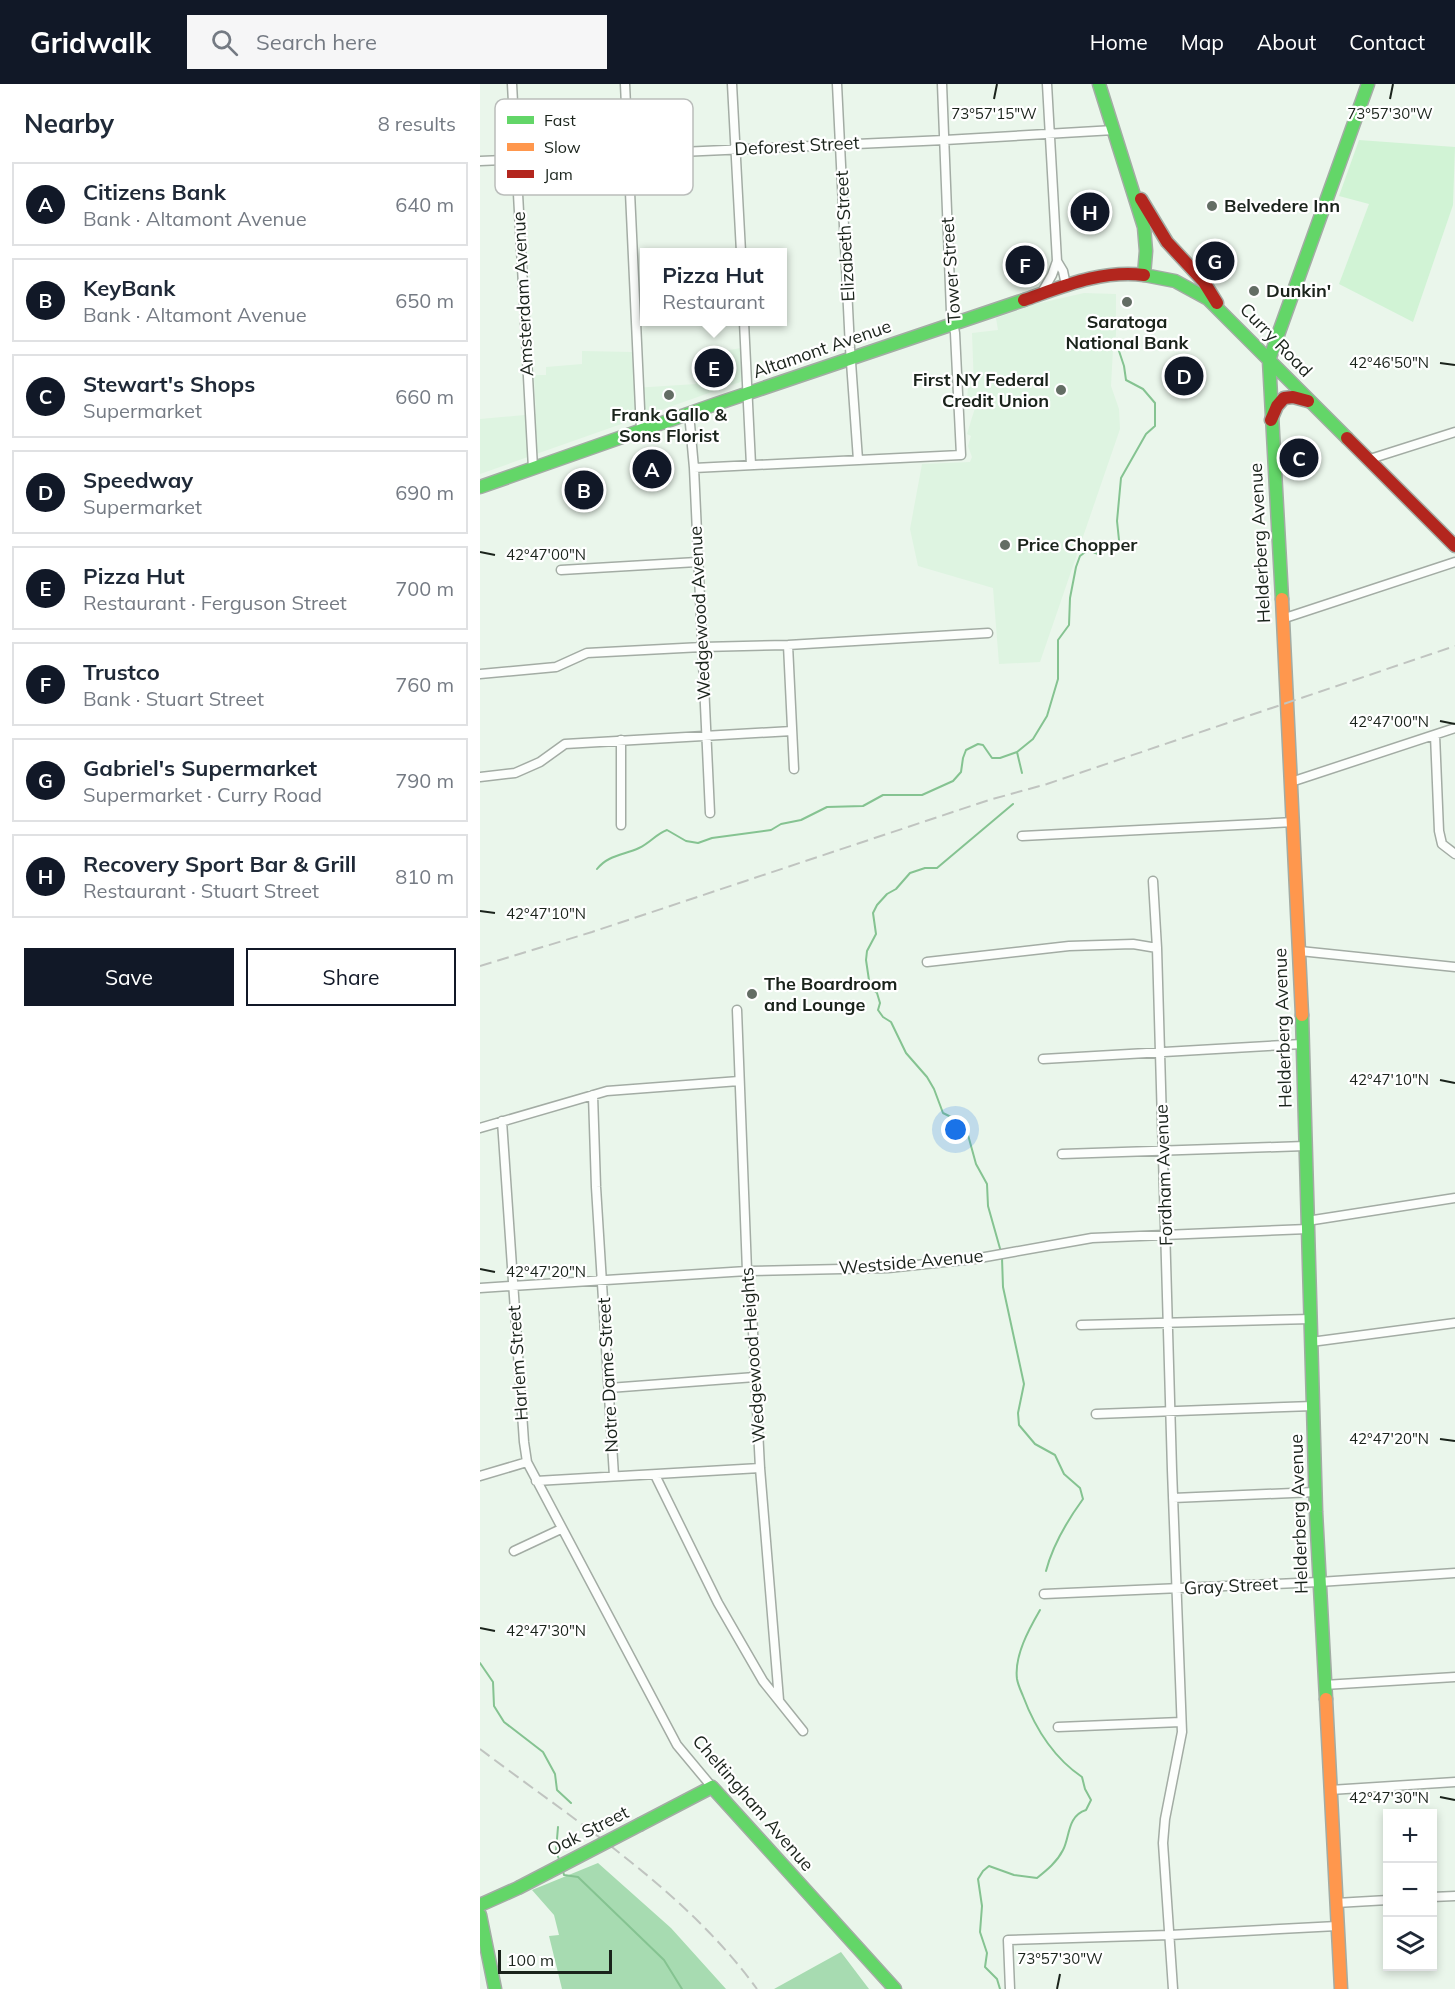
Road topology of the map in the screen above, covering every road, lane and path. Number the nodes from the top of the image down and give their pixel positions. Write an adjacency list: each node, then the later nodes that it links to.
1 (512, 84): 9 (street, Amsterdam Avenue)
2 (625, 84): 10 (street)
3 (732, 84): 15 (street)
4 (837, 84): 14 (street, Elizabeth Street)
5 (942, 84): 13 (street, Tower Street)
6 (1047, 84): 12 (street)
7 (1099, 84): 11 (street)
8 (1368, 84): 31 (street, Helderberg Avenue)
9 (513, 99)
10 (626, 99)
11 (1114, 130): 12 (street, Deforest Street); 19 (street)
12 (1050, 134): 13 (street, Deforest Street); 23 (street)
13 (945, 140): 14 (street, Deforest Street); 28 (street, Tower Street)
14 (840, 144): 15 (street, Deforest Street); 30 (street, Elizabeth Street)
15 (735, 149): 16 (street, Deforest Street); 22 (street)
16 (693, 151)
17 (495, 160): 18 (street, Deforest Street)
18 (480, 161)
19 (1132, 184): 24 (street); 27 (street)
20 (518, 195): 41 (street, Amsterdam Avenue)
21 (630, 195): 36 (street)
22 (741, 248)
23 (1057, 261): 25 (street); 26 (street)
24 (1144, 274): 25 (street, Altamont Avenue); 27 (street, Curry Road)
25 (1066, 285): 26 (street, Altamont Avenue)
26 (1040, 294): 28 (street, Altamont Avenue)
27 (1223, 312): 31 (street, Curry Road)
28 (954, 324): 30 (street, Altamont Avenue); 39 (street, Tower Street)
29 (744, 326): 32 (street)
30 (851, 358): 32 (street, Altamont Avenue); 39 (street, Elizabeth Street)
31 (1269, 360): 33 (street, Curry Road); 35 (street, Helderberg Avenue)
32 (747, 393): 34 (street, Altamont Avenue); 40 (street)
33 (1311, 402): 35 (street); 38 (street, Curry Road)
34 (689, 413): 36 (street, Altamont Avenue); 42 (street, Wedgewood Avenue)
35 (1271, 420): 48 (street, Helderberg Avenue)
36 (641, 430): 41 (street, Altamont Avenue)
37 (1455, 432): 38 (street)
38 (1370, 459): 44 (street, Curry Road)
39 (858, 460): 40 (street)
40 (751, 465): 42 (street)
41 (533, 468): 43 (street, Altamont Avenue)
42 (694, 468): 45 (street, Wedgewood Avenue)
43 (480, 487)
44 (1455, 546)
45 (697, 562): 47 (street); 51 (street, Wedgewood Avenue)
46 (1455, 562): 48 (street)
47 (561, 570)
48 (1282, 619): 60 (street, Helderberg Avenue)
49 (988, 633): 50 (street)
50 (788, 645): 51 (street); 54 (street)
51 (702, 647): 52 (street); 56 (street, Wedgewood Avenue)
52 (480, 674)
53 (1455, 729): 55 (street)
54 (792, 731): 56 (street); 58 (street)
55 (1435, 735): 60 (street); 65 (street)
56 (706, 736): 57 (street); 61 (street, Wedgewood Avenue)
57 (621, 740): 59 (street); 63 (street)
58 (794, 769)
59 (480, 777)
60 (1291, 782): 62 (street, Helderberg Avenue)
61 (710, 813)
62 (1294, 822): 64 (street); 68 (street, Helderberg Avenue)
63 (621, 825)
64 (1022, 836)
65 (1455, 854)
66 (1153, 881): 67 (street, Fordham Avenue)
67 (1157, 948): 69 (street); 73 (street, Fordham Avenue)
68 (1300, 951): 70 (street); 72 (street, Helderberg Avenue)
69 (927, 962)
70 (1455, 967)
71 (737, 1010): 75 (street, Wedgewood Heights)
72 (1302, 1044): 73 (street); 79 (street, Helderberg Avenue)
73 (1161, 1053): 74 (street); 80 (street, Fordham Avenue)
74 (1043, 1059)
75 (739, 1081): 76 (street); 85 (street, Wedgewood Heights)
76 (593, 1095): 77 (street); 86 (street, Notre Dame Street)
77 (502, 1121): 78 (street); 87 (street, Harlem Street)
78 (480, 1128)
79 (1305, 1146): 80 (street); 83 (street, Helderberg Avenue)
80 (1163, 1150): 81 (street); 84 (street, Fordham Avenue)
81 (1062, 1154)
82 (1455, 1198): 83 (street, Westside Avenue)
83 (1307, 1225): 84 (street, Westside Avenue); 89 (street, Helderberg Avenue)
84 (1166, 1236): 85 (street, Westside Avenue); 90 (street, Fordham Avenue)
85 (747, 1271): 86 (street, Westside Avenue); 94 (street, Wedgewood Heights)
86 (603, 1280): 87 (street, Westside Avenue); 95 (street, Notre Dame Street)
87 (513, 1286): 88 (street, Westside Avenue); 99 (street, Harlem Street)
88 (480, 1287)
89 (1311, 1319): 90 (street); 93 (street, Helderberg Avenue)
90 (1168, 1322): 92 (street); 97 (street, Fordham Avenue)
91 (1455, 1323): 93 (street)
92 (1081, 1324)
93 (1311, 1342): 96 (street, Helderberg Avenue)
94 (755, 1377): 95 (street); 100 (street, Wedgewood Heights)
95 (609, 1388): 103 (street, Notre Dame Street)
96 (1313, 1406): 97 (street); 105 (street, Helderberg Avenue)
97 (1170, 1410): 98 (street); 106 (street, Fordham Avenue)
98 (1096, 1414)
99 (527, 1462): 102 (street); 104 (street, Cheltingham Avenue)
100 (760, 1468): 101 (street); 115 (street, Wedgewood Heights)
101 (655, 1475): 103 (street); 115 (street)
102 (480, 1476)
103 (614, 1476): 104 (street)
104 (536, 1481): 107 (street, Cheltingham Avenue)
105 (1315, 1492): 106 (street); 110 (street, Helderberg Avenue)
106 (1173, 1498): 111 (street, Fordham Avenue)
107 (561, 1529): 108 (street); 120 (street, Cheltingham Avenue)
108 (514, 1551)
109 (1455, 1573): 110 (street, Gray Street)
110 (1319, 1582): 111 (street, Gray Street); 114 (street, Helderberg Avenue)
111 (1176, 1589): 112 (street, Gray Street); 116 (street, Fordham Avenue)
112 (1044, 1594)
113 (1455, 1677): 114 (street)
114 (1324, 1685): 121 (street, Helderberg Avenue)
115 (779, 1700): 118 (street)
116 (1181, 1722): 117 (street); 129 (street, Fordham Avenue)
117 (1058, 1727)
118 (803, 1731)
119 (1455, 1782): 121 (street)
120 (712, 1787): 126 (street, Oak Street, bridge); 131 (street, Cheltingham Avenue)
121 (1330, 1790): 125 (street, Helderberg Avenue)
122 (1455, 1896): 123 (street)
123 (1437, 1897)
124 (1383, 1900): 125 (street)
125 (1336, 1903): 128 (street, Helderberg Avenue)
126 (480, 1905)
127 (480, 1915): 130 (street)
128 (1337, 1926): 129 (street); 134 (street, Helderberg Avenue)
129 (1170, 1935): 132 (street); 133 (street, Fordham Avenue)
130 (495, 1989)
131 (895, 1989)
132 (1011, 1989)
133 (1173, 1989)
134 (1341, 1989)

